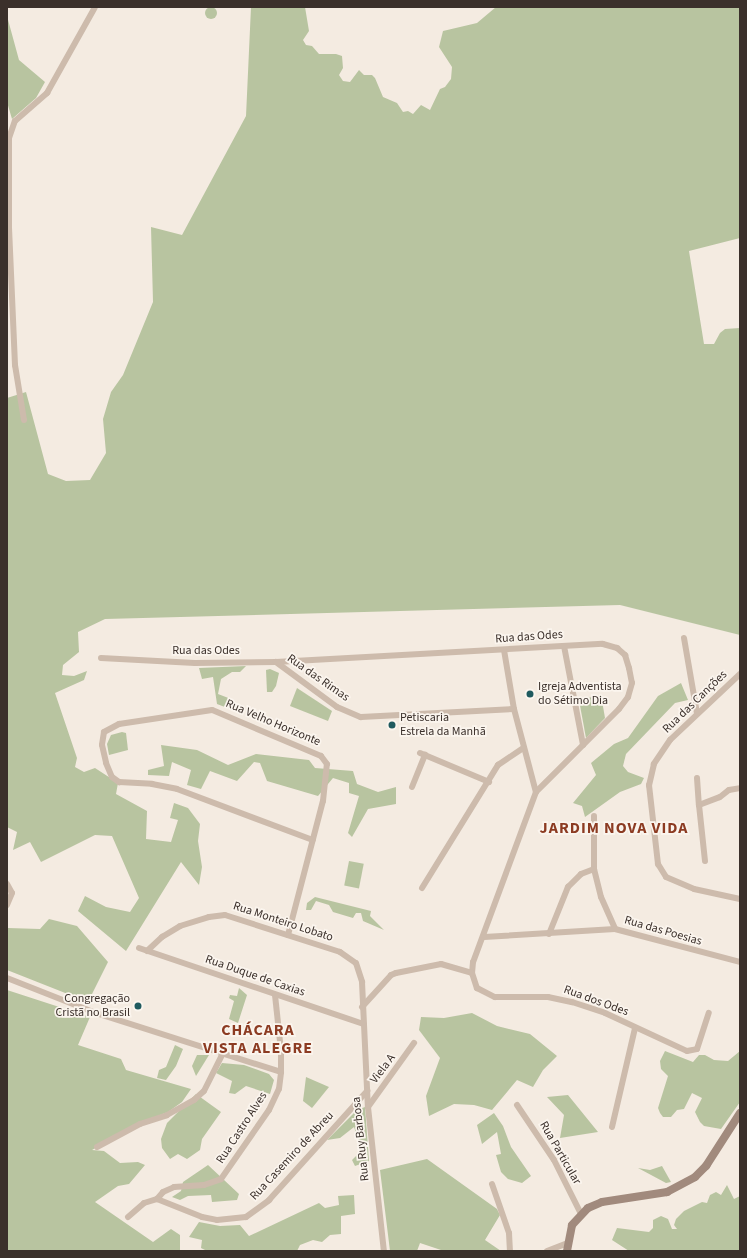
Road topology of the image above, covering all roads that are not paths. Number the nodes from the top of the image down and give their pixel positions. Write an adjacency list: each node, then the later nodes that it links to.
1 (95, 7): 2 (street)
2 (24, 420)
3 (684, 638): 10 (street)
4 (564, 646): 5 (street, Rua das Odes); 11 (street); 11 (street, Rua das Odes)
5 (504, 650): 7 (street, Rua das Odes); 9 (street)
6 (101, 658): 7 (street, Rua das Odes)
7 (276, 662): 9 (street, Rua das Rimas)
8 (740, 674): 10 (street, Rua das Canções)
9 (514, 709): 12 (street)
10 (697, 713): 25 (street, Rua das Canções)
11 (583, 745): 17 (street, Rua das Odes)
12 (523, 748): 14 (street); 17 (street)
13 (697, 778): 18 (street)
14 (489, 782): 15 (street); 24 (street)
15 (412, 787)
16 (740, 788): 18 (street)
17 (536, 792): 30 (street, Rua das Odes)
18 (699, 805): 21 (street)
19 (594, 816): 22 (street)
20 (313, 840): 20 (street, Rua Velho Horizonte); 29 (street, Rua Velho Horizonte)
21 (705, 861)
22 (594, 869): 27 (street); 28 (street)
23 (7, 884): 26 (street)
24 (422, 888)
25 (740, 899)
26 (7, 904)
27 (615, 929): 28 (street, Rua das Poesias); 33 (street, Rua das Poesias)
28 (549, 934): 30 (street, Rua das Poesias)
29 (288, 935): 32 (street, Rua Monteiro Lobato); 37 (street, Rua Monteiro Lobato)
30 (484, 937): 34 (street)
31 (139, 948): 32 (street, Rua Duque de Caxias)
32 (147, 951): 36 (street, Rua Duque de Caxias)
33 (740, 962)
34 (472, 973): 37 (street); 40 (street, Rua dos Odes)
35 (7, 978): 42 (street)
36 (275, 995): 39 (street, Rua Duque de Caxias); 43 (street, Rua Castro Alves)
37 (362, 1007): 39 (street, Rua Monteiro Lobato)
38 (709, 1013): 40 (street, Rua dos Odes)
39 (363, 1024): 44 (street, Rua Ruy Barbosa)
40 (635, 1028): 48 (street)
41 (414, 1043): 46 (street, Viela A)
42 (223, 1053): 43 (street); 49 (street)
43 (281, 1072): 51 (street, Rua Castro Alves)
44 (367, 1091): 46 (street, Rua Ruy Barbosa); 51 (street, Rua Casemiro de Abreu)
45 (517, 1105): 52 (street, Rua Particular)
46 (368, 1107): 55 (street, Rua Ruy Barbosa)
47 (740, 1113): 52 (main road)
48 (612, 1127)
49 (97, 1147)
50 (492, 1184): 56 (street)
51 (157, 1199): 53 (street, Rua Castro Alves)
52 (581, 1214): 54 (main road)
53 (128, 1217)
54 (567, 1247): 57 (street)
55 (384, 1251)
56 (510, 1251)
57 (547, 1251)

